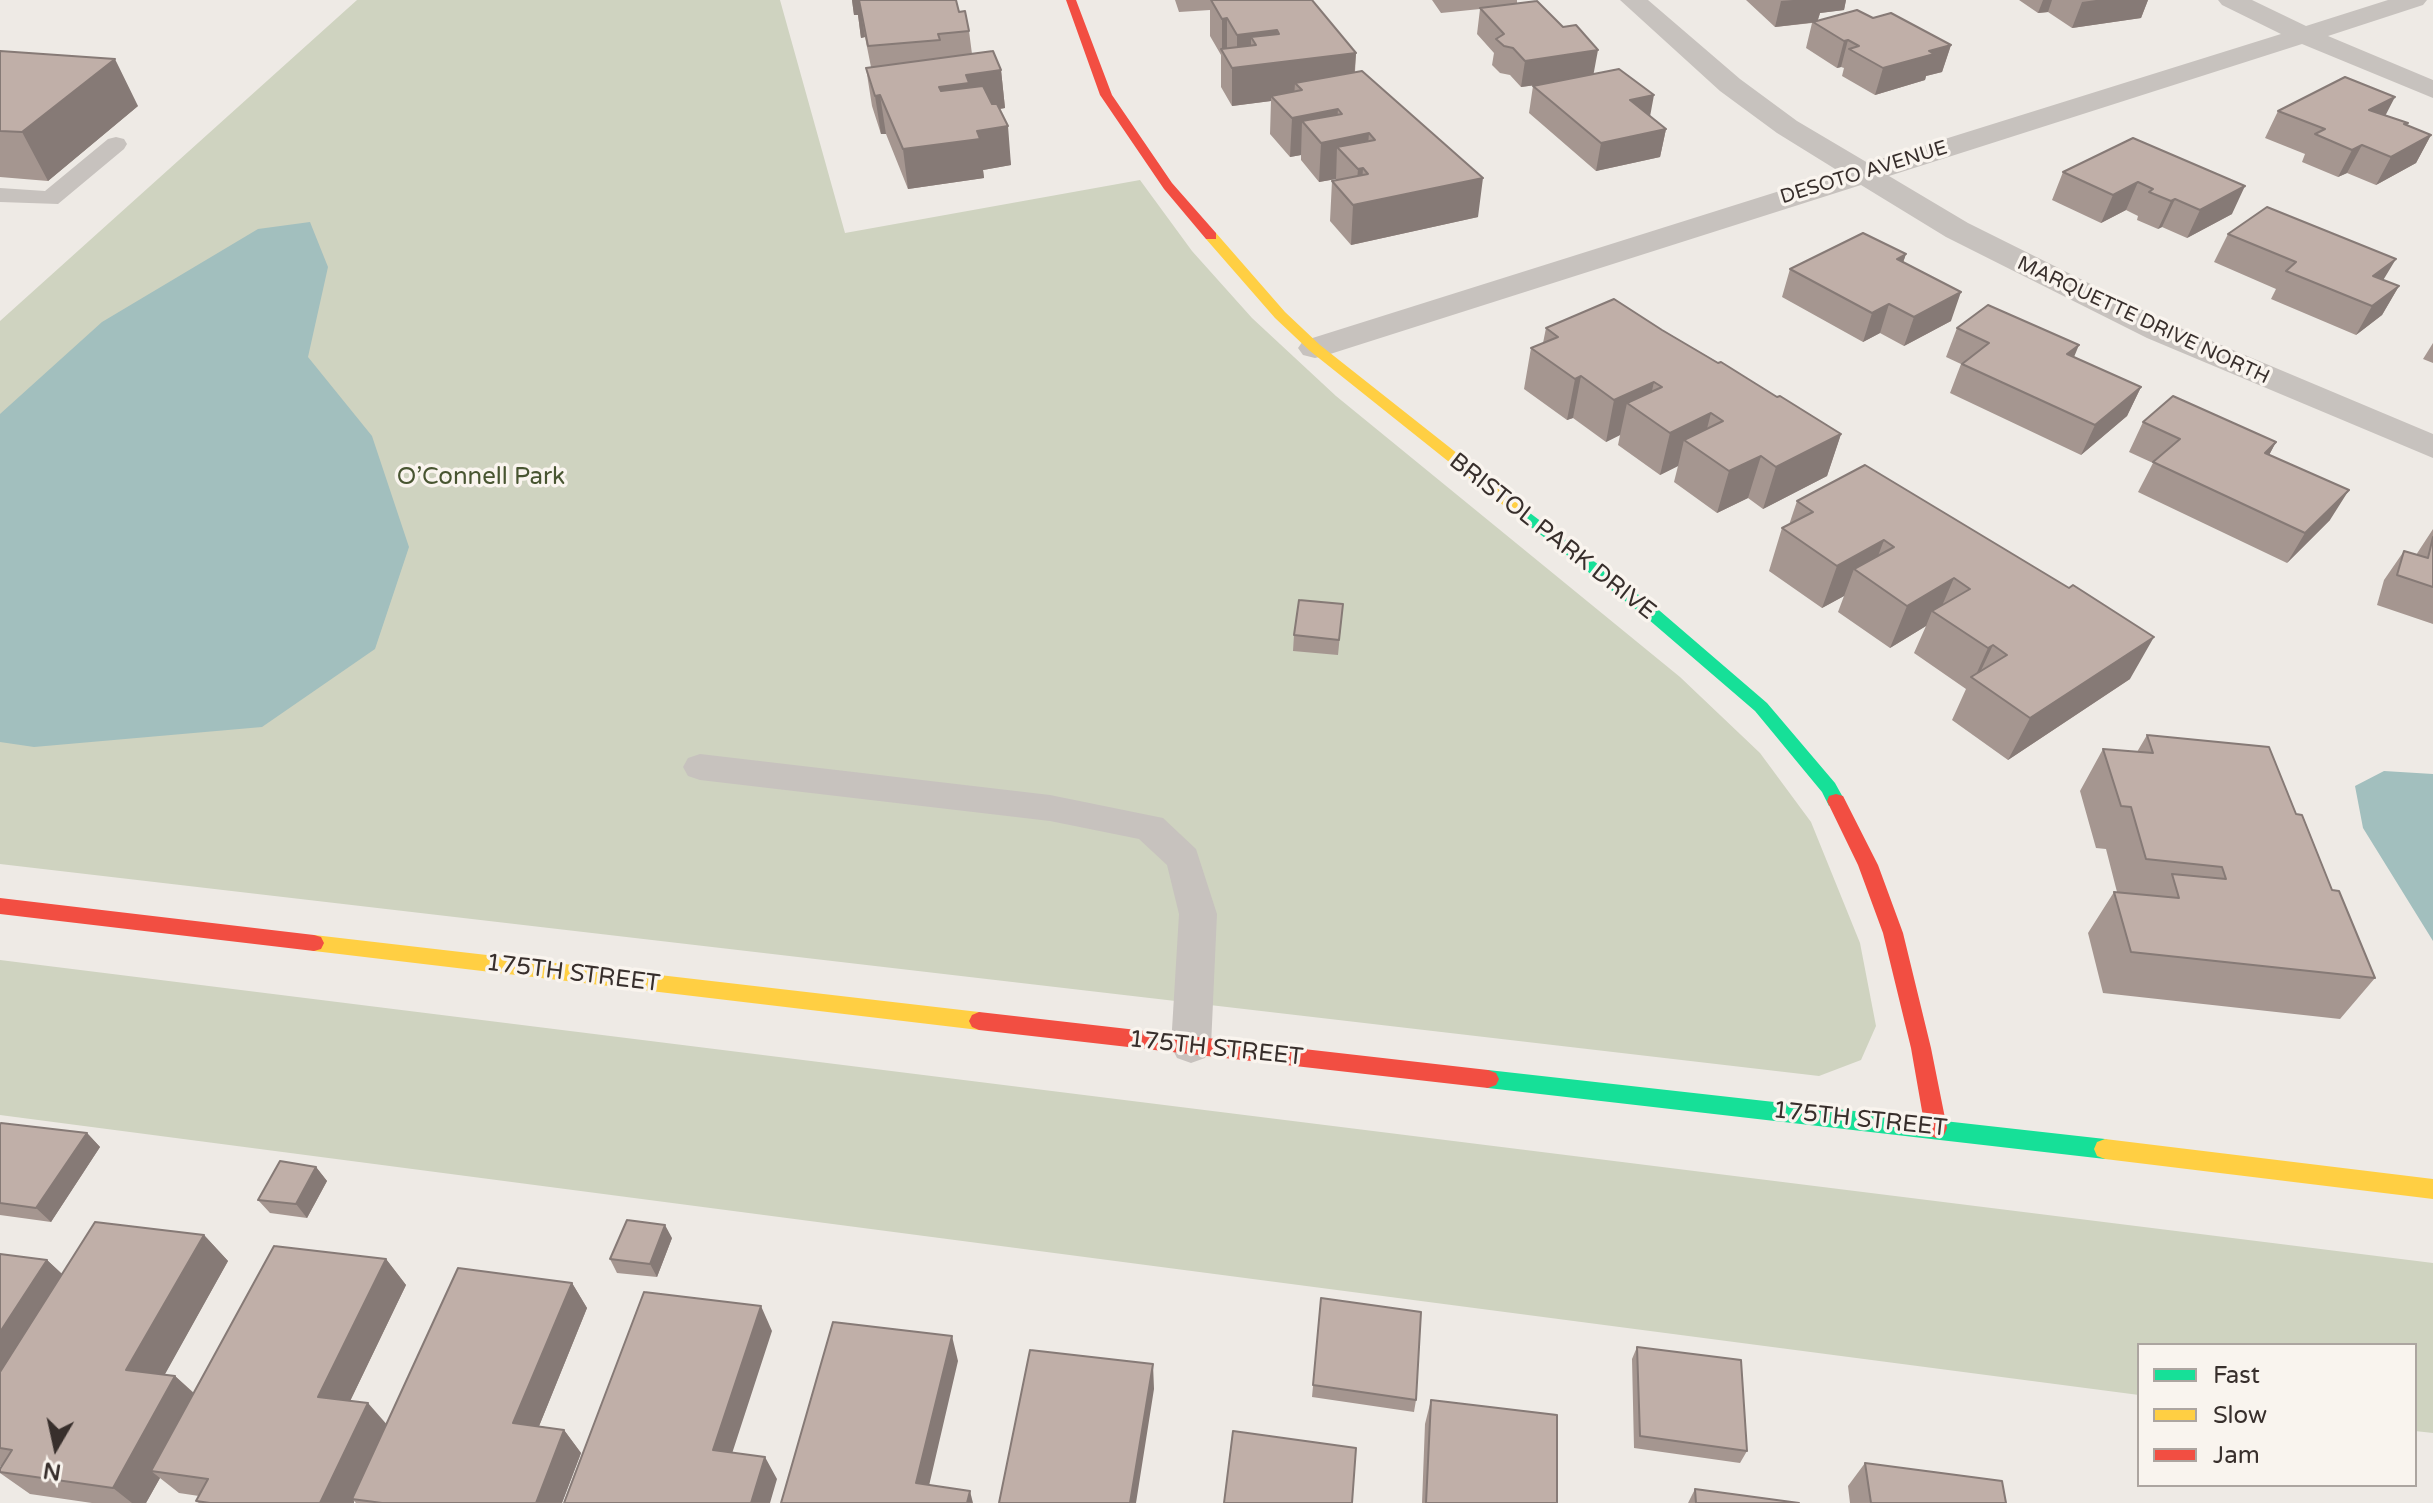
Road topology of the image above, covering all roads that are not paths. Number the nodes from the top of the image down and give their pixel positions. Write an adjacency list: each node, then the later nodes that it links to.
1 (1071, 0): 10 (street, BRISTOL PARK DRIVE)
2 (1633, 0): 8 (street, MARQUETTE DRIVE NORTH)
3 (2231, 0): 5 (street)
4 (2414, 0): 5 (street, DESOTO AVENUE)
5 (2303, 35): 6 (street); 8 (street, DESOTO AVENUE)
6 (2433, 90)
7 (116, 144): 9 (lane)
8 (1862, 174): 10 (street, DESOTO AVENUE); 11 (street, MARQUETTE DRIVE NORTH)
9 (0, 195)
10 (1315, 348): 15 (street, BRISTOL PARK DRIVE)
11 (2433, 447)
12 (700, 767): 14 (lane)
13 (0, 906): 14 (street, 175TH STREET)
14 (1191, 1046): 15 (street, 175TH STREET)
15 (1936, 1128): 16 (street, 175TH STREET)
16 (2433, 1189)

